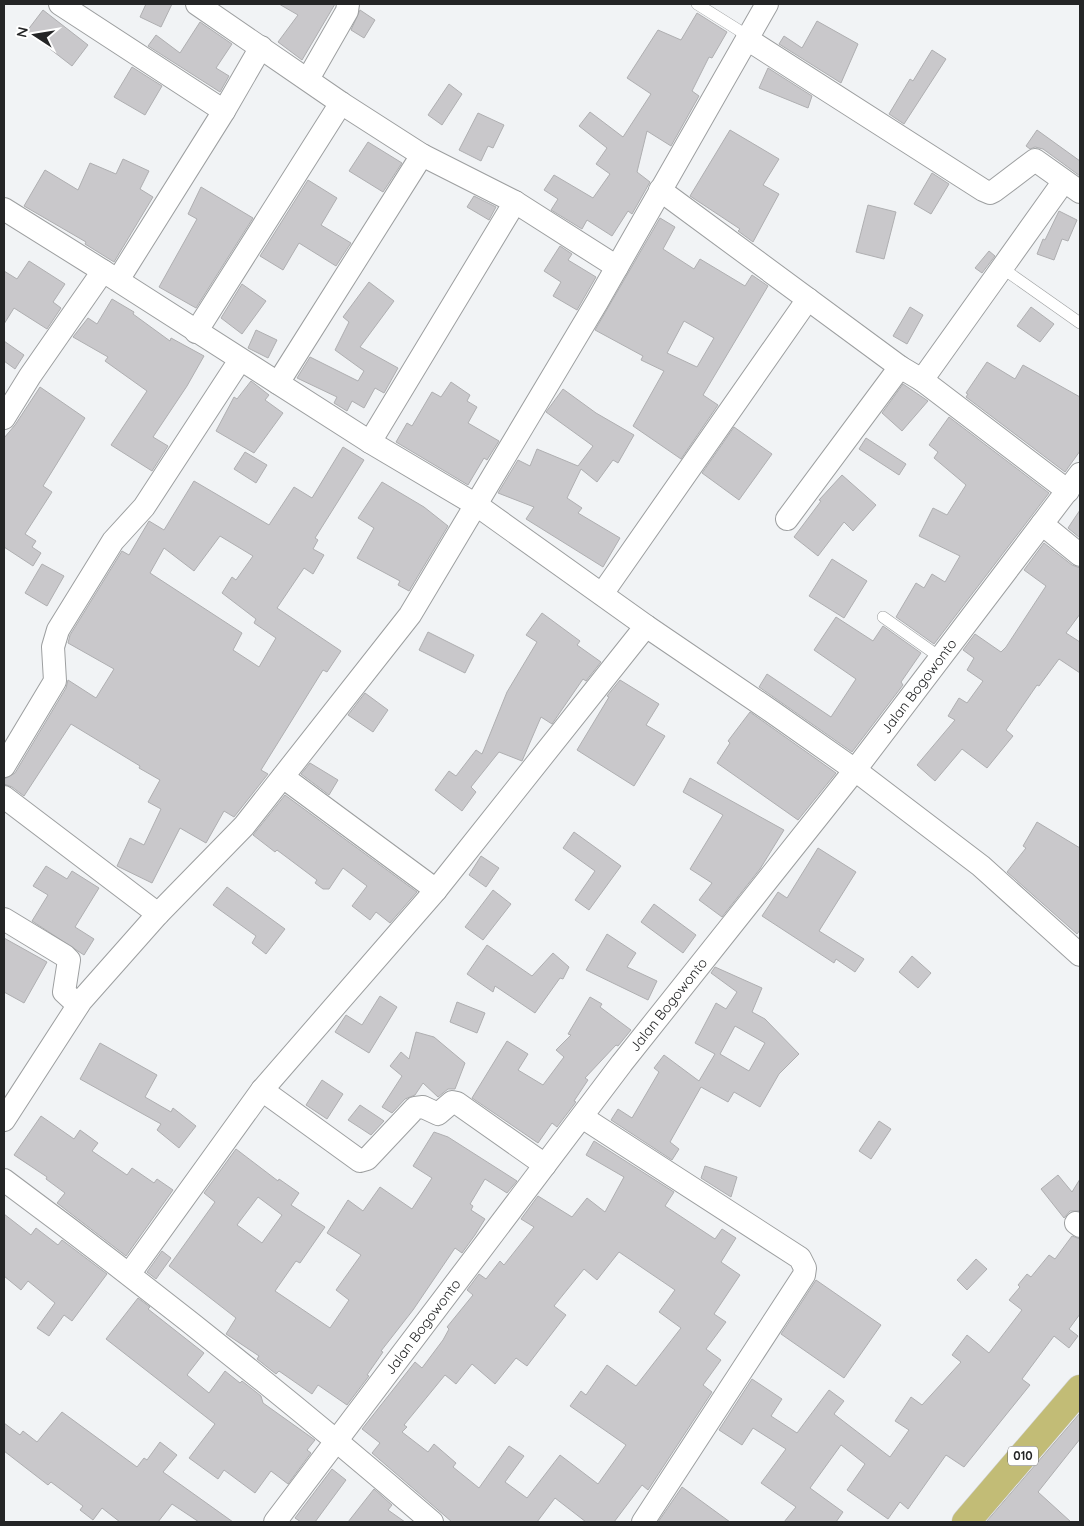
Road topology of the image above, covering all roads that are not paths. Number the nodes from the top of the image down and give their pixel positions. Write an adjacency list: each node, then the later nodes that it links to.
1 (60, 4): 10 (street)
2 (197, 4): 7 (street)
3 (348, 4): 8 (street)
4 (697, 4): 6 (lane)
5 (767, 4): 6 (street)
6 (748, 38): 12 (street); 13 (street)
7 (261, 47): 8 (street); 10 (street)
8 (308, 79): 9 (street)
9 (341, 104): 11 (street); 21 (street)
10 (224, 111): 18 (street)
11 (422, 155): 14 (street); 25 (street)
12 (1072, 187): 17 (street)
13 (660, 190): 16 (street); 19 (street)
14 (515, 202): 16 (street); 27 (street)
15 (4, 209): 18 (street)
16 (617, 268): 29 (street)
17 (1002, 268): 20 (lane); 24 (street)
18 (111, 275): 21 (street); 26 (street)
19 (808, 299): 23 (street); 33 (street)
20 (1080, 323)
21 (196, 332): 22 (street)
22 (240, 360): 25 (street); 37 (street)
23 (900, 367): 24 (street); 30 (street)
24 (922, 380): 28 (street)
25 (278, 383): 27 (street)
26 (4, 418)
27 (370, 442): 29 (street)
28 (1074, 483): 31 (street, Jalan Bogowonto)
29 (478, 506): 33 (street); 39 (street)
30 (787, 519)
31 (1042, 524): 32 (street); 36 (street, Jalan Bogowonto)
32 (1080, 555)
33 (602, 594): 35 (street)
34 (883, 617): 36 (lane)
35 (646, 626): 38 (street); 41 (street)
36 (941, 658): 38 (street, Jalan Bogowonto)
37 (4, 766)
38 (855, 770): 44 (street); 47 (street, Jalan Bogowonto)
39 (283, 777): 41 (street); 42 (street)
40 (4, 797): 42 (street)
41 (436, 890): 46 (street)
42 (158, 914): 45 (street)
43 (4, 919): 45 (street)
44 (1080, 955)
45 (78, 1005): 48 (street)
46 (262, 1090): 49 (street); 51 (street)
47 (582, 1117): 49 (street, Jalan Bogowonto); 57 (street)
48 (4, 1120)
49 (545, 1165): 53 (street, Jalan Bogowonto)
50 (4, 1180): 51 (street)
51 (130, 1273): 53 (street)
52 (1080, 1389): 54 (main road, 010)
53 (338, 1441): 55 (street, Jalan Bogowonto); 56 (street)
54 (975, 1519)
55 (275, 1522)
56 (432, 1522)
57 (643, 1522)

